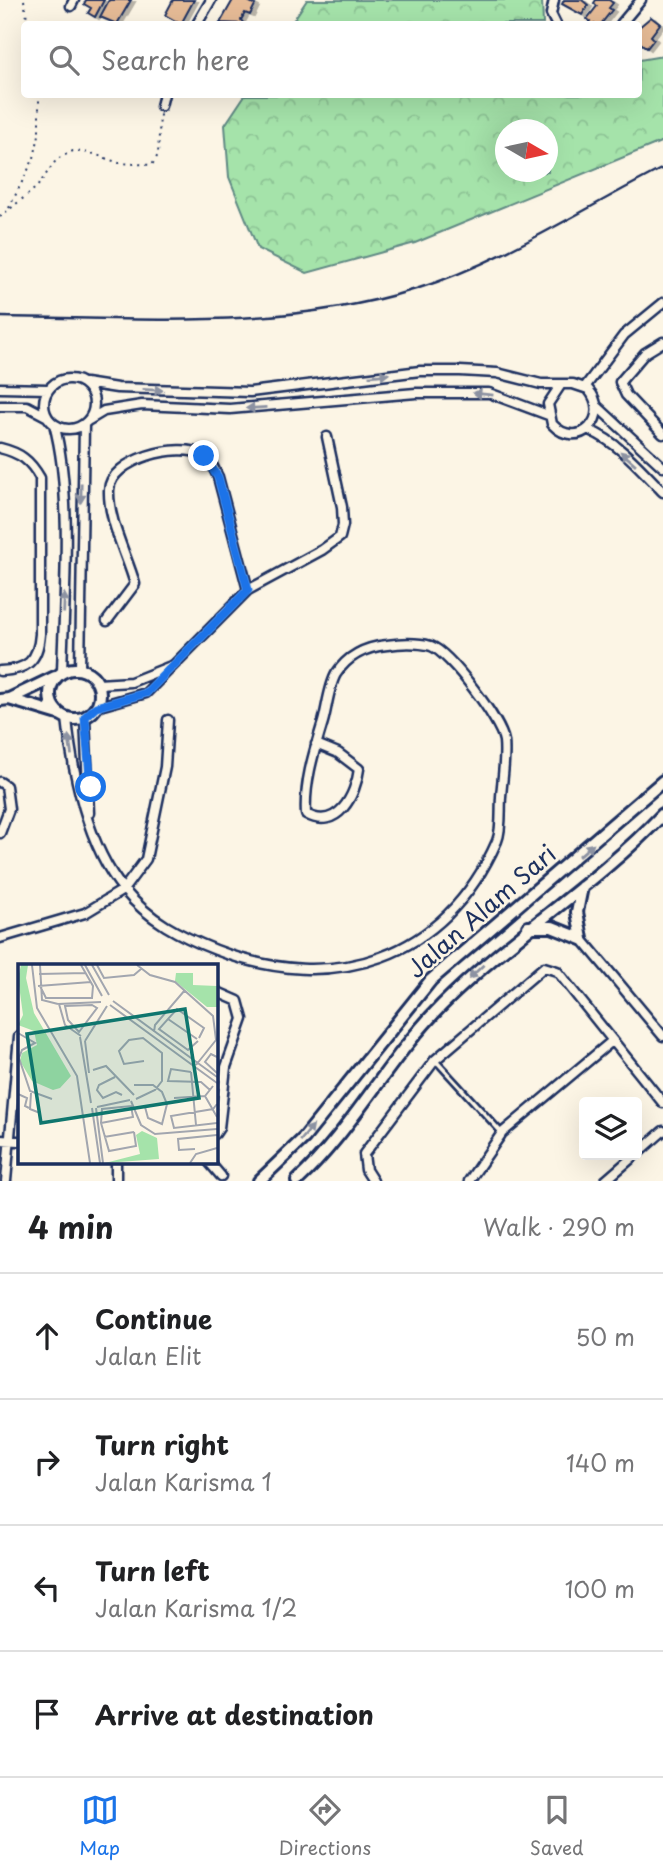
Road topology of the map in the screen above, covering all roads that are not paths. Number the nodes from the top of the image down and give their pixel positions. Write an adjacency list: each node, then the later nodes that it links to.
1 (211, 0): 4 (street)
2 (554, 0): 5 (street)
3 (641, 0): 6 (street)
4 (199, 21)
5 (554, 21)
6 (624, 21)
7 (163, 98): 8 (street)
8 (161, 106)
9 (663, 303): 13 (street)
10 (661, 346): 22 (street)
11 (85, 383): 12 (street, one-way to 12); 15 (street); 20 (street)
12 (560, 386): 13 (street); 18 (street)
13 (585, 387): 17 (street)
14 (0, 388): 15 (street)
15 (48, 389): 19 (street)
16 (0, 406): 19 (street)
17 (598, 407): 21 (street); 25 (street)
18 (548, 415): 20 (street, one-way to 20); 21 (street)
19 (51, 421): 20 (street); 32 (street, one-way to 19)
20 (86, 422): 30 (street, one-way to 30)
21 (589, 430): 26 (street, one-way to 21)
22 (663, 434)
23 (327, 437): 27 (street)
24 (0, 448): 31 (street)
25 (663, 467)
26 (663, 492)
27 (248, 590): 28 (street); 29 (street)
28 (107, 621)
29 (173, 665): 33 (street); 35 (street)
30 (80, 669): 32 (street); 33 (street)
31 (0, 671)
32 (59, 675): 34 (street); 36 (street)
33 (98, 684): 35 (street)
34 (5, 699): 36 (street)
35 (96, 707): 37 (street)
36 (63, 716): 37 (street); 43 (street, one-way to 36)
37 (85, 717): 43 (street)
38 (168, 720): 46 (street)
39 (316, 744): 39 (street); 46 (street)
40 (663, 781): 65 (street, Jalan Alam Sari, one-way to 40)
41 (0, 782): 44 (street)
42 (663, 814): 45 (street, Jalan Alam Sari)
43 (89, 820): 46 (street)
44 (0, 833)
45 (582, 887): 47 (street, Jalan Alam Sari); 49 (street)
46 (124, 890): 48 (street)
47 (528, 928): 49 (street); 66 (street, Jalan Alam Sari, one-way to 66)
48 (0, 938)
49 (582, 939): 51 (street)
50 (217, 992): 56 (street)
51 (663, 1036)
52 (612, 1041): 54 (street); 55 (street); 58 (street)
53 (18, 1044): 59 (street)
54 (435, 1060): 58 (lane); 67 (street)
55 (663, 1102)
56 (217, 1131)
57 (663, 1131): 60 (street)
58 (502, 1133): 68 (street)
59 (4, 1140): 64 (street)
60 (642, 1149)
61 (629, 1160): 69 (street)
62 (211, 1164): 63 (street)
63 (221, 1177)
64 (6, 1181)
65 (259, 1181)
66 (299, 1181)
67 (373, 1181)
68 (469, 1181)
69 (605, 1181)

